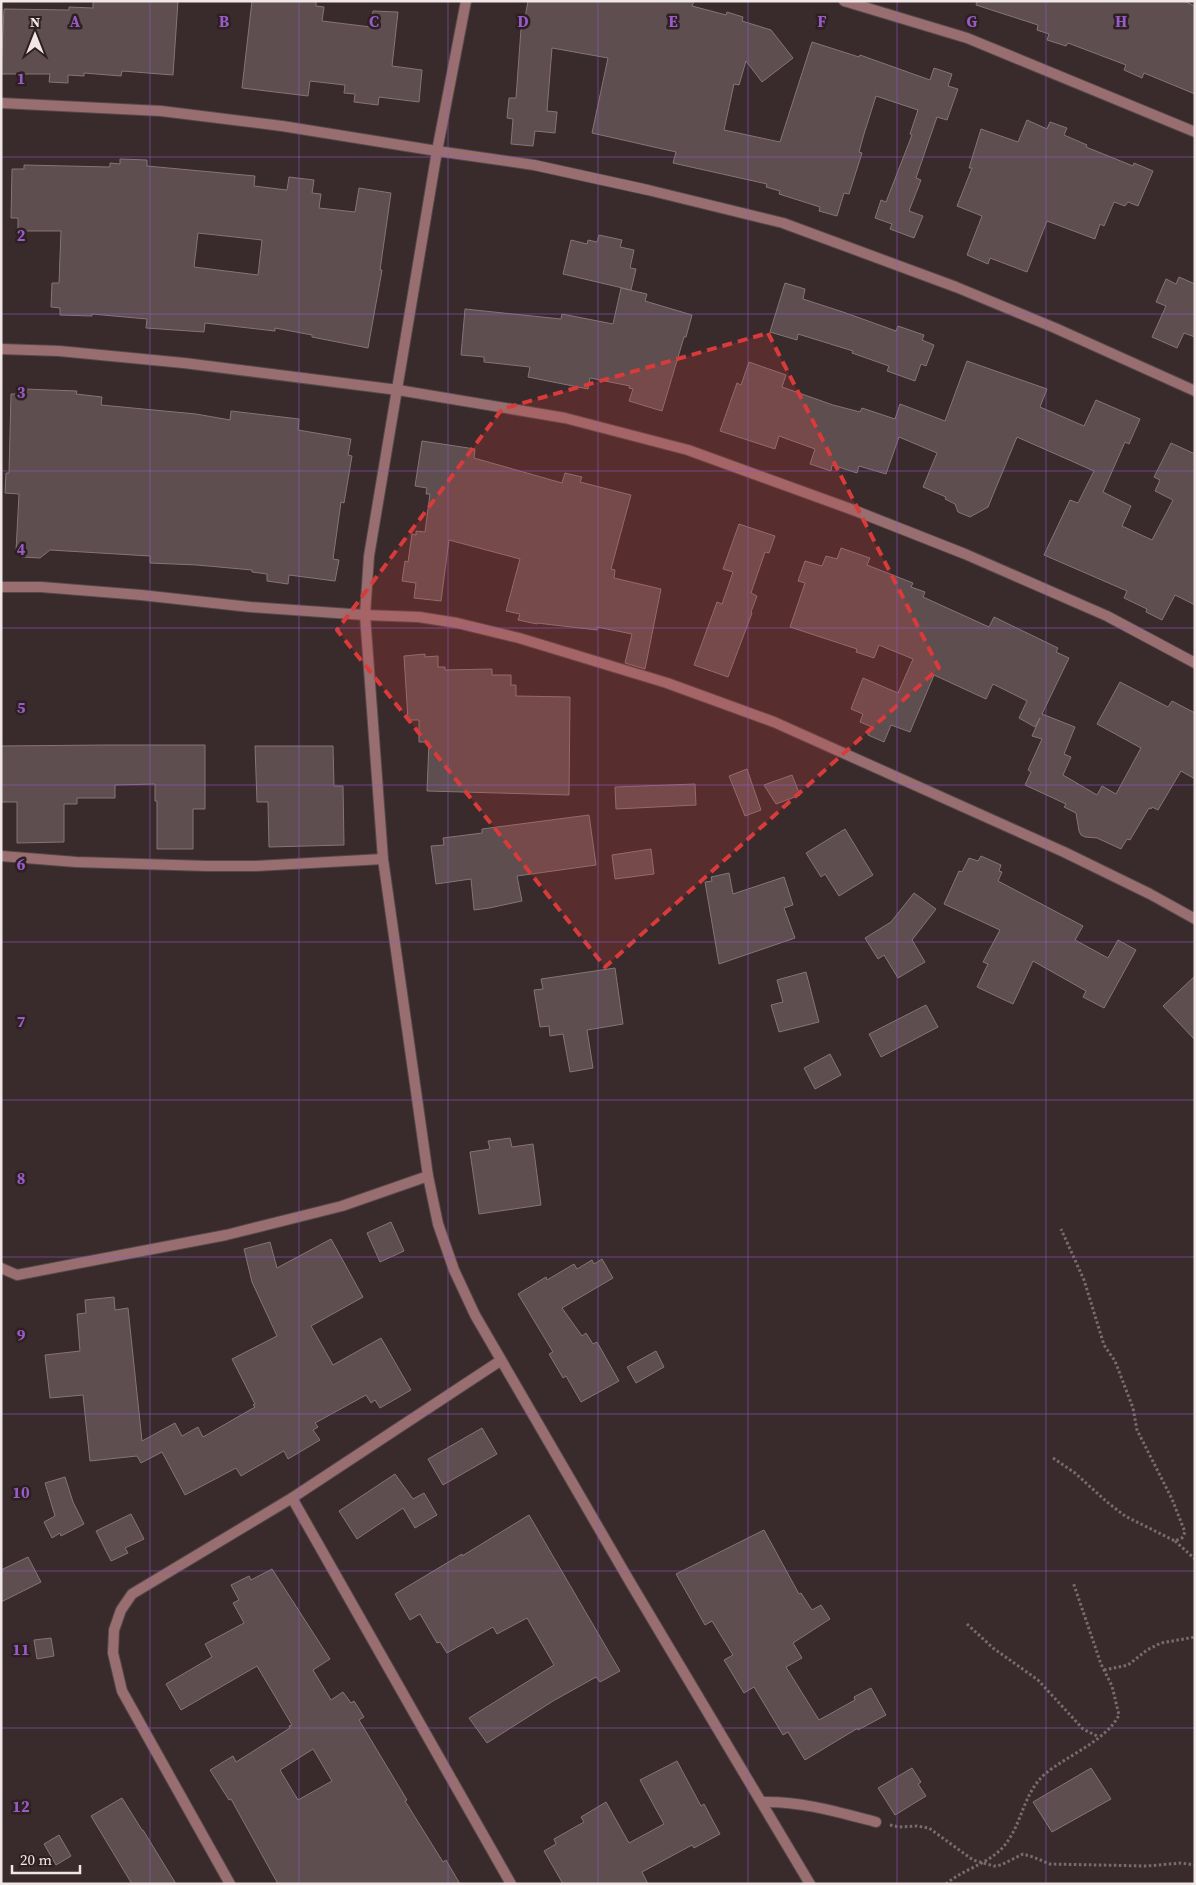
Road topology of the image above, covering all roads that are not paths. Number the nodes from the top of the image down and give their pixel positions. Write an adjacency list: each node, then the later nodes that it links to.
1 (466, 1): 5 (street)
2 (844, 1): 4 (street)
3 (1, 102): 5 (street)
4 (1195, 132)
5 (437, 152): 7 (street); 8 (street)
6 (1, 349): 7 (street)
7 (398, 390): 10 (street); 11 (street)
8 (1195, 391)
9 (1, 587): 10 (street)
10 (364, 615): 13 (street); 14 (street)
11 (1195, 663)
12 (1, 856): 13 (street)
13 (383, 859): 15 (street)
14 (1195, 919)
15 (428, 1176): 16 (street); 17 (street)
16 (1, 1268)
17 (500, 1360): 18 (street); 19 (street)
18 (292, 1498): 21 (street); 22 (street)
19 (762, 1802): 20 (street); 23 (street)
20 (876, 1822)
21 (230, 1884)
22 (511, 1884)
23 (810, 1884)

